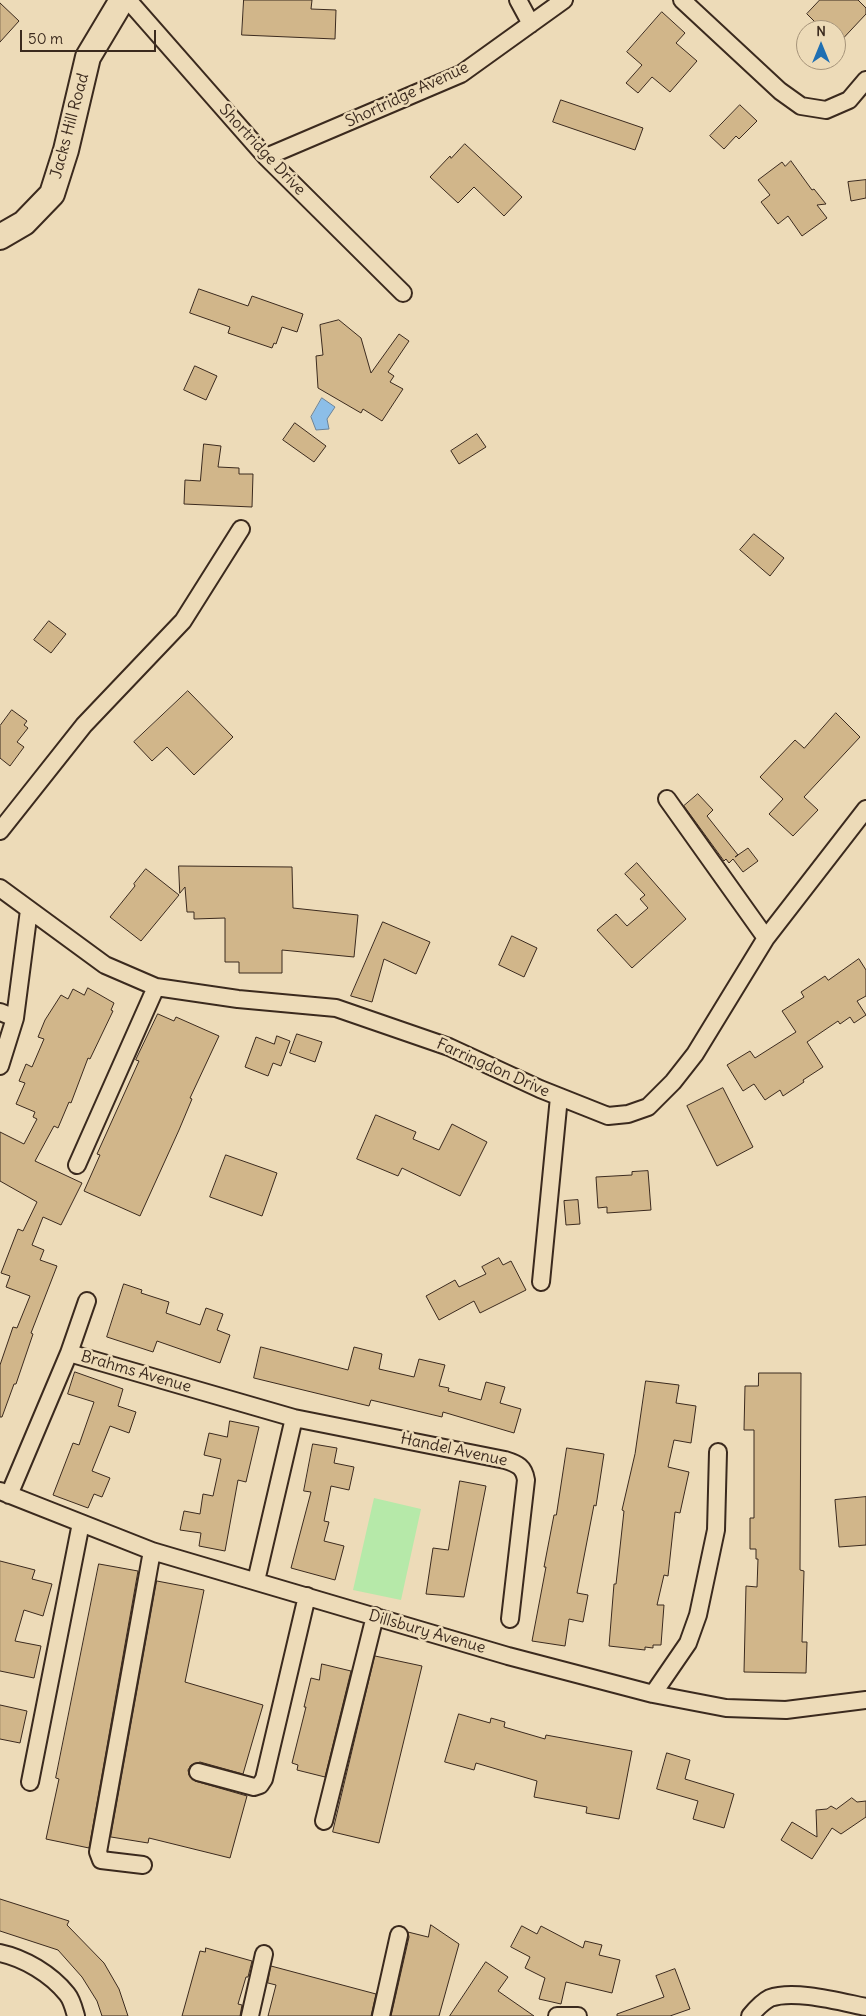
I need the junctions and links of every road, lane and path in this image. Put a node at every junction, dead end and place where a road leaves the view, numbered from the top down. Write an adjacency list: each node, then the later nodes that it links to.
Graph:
1 (122, 0): 9 (street, Jacks Hill Road)
2 (128, 0): 8 (street, Shortridge Drive)
3 (518, 0): 6 (street)
4 (564, 0): 6 (street, Shortridge Avenue)
5 (682, 0): 7 (street)
6 (531, 24): 8 (street, Shortridge Avenue)
7 (866, 80)
8 (266, 157): 10 (street, Shortridge Drive)
9 (0, 237)
10 (403, 293)
11 (241, 529): 14 (street)
12 (667, 799): 17 (street)
13 (866, 809): 17 (street, Farringdon Drive)
14 (0, 831)
15 (0, 888): 16 (street, Farringdon Drive)
16 (29, 910): 18 (street, Farringdon Drive); 19 (street)
17 (766, 938): 21 (street, Farringdon Drive)
18 (156, 987): 21 (street, Farringdon Drive); 22 (street)
19 (8, 1015): 20 (street)
20 (0, 1066)
21 (559, 1097): 23 (street)
22 (77, 1165)
23 (541, 1282)
24 (87, 1301): 25 (street)
25 (68, 1353): 26 (street, Brahms Avenue); 28 (street, Brahms Avenue)
26 (294, 1418): 31 (street); 34 (street, Handel Avenue)
27 (718, 1452): 35 (street)
28 (5, 1493): 29 (street, Dillsbury Avenue)
29 (81, 1523): 30 (street, Dillsbury Avenue); 38 (street)
30 (152, 1551): 31 (street, Dillsbury Avenue); 40 (street)
31 (256, 1581): 32 (street, Dillsbury Avenue)
32 (307, 1596): 33 (street, Dillsbury Avenue); 37 (street)
33 (375, 1616): 35 (street, Dillsbury Avenue); 39 (street)
34 (510, 1620)
35 (653, 1694): 36 (street, Dillsbury Avenue)
36 (866, 1700)
37 (198, 1772)
38 (30, 1782)
39 (324, 1821)
40 (143, 1865)
41 (399, 1935): 47 (street)
42 (0, 1953): 45 (street)
43 (264, 1954): 46 (street)
44 (866, 2007): 50 (street)
45 (76, 2016)
46 (250, 2016)
47 (381, 2016)
48 (557, 2016): 49 (street)
49 (578, 2016)
50 (750, 2016)

